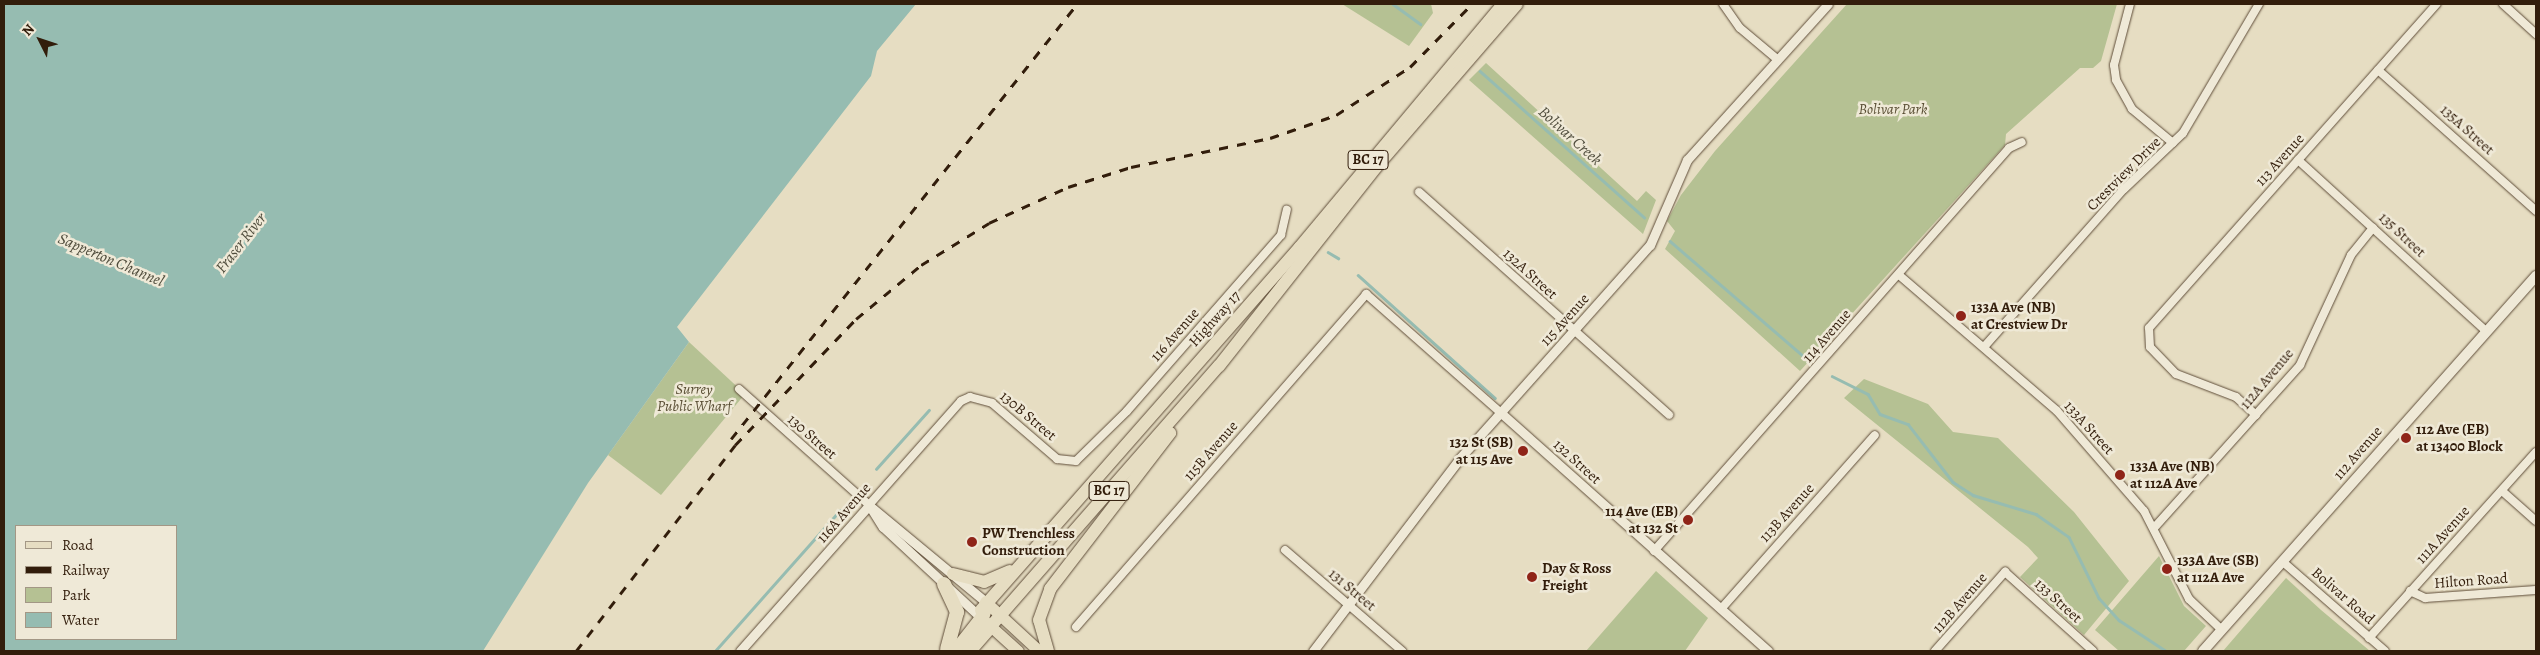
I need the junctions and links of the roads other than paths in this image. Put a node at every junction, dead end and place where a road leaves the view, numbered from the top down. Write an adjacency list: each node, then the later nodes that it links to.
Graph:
1 (1503, 4): 41 (highway, Highway 17 / BC 17)
2 (1517, 4): 25 (highway, Highway 17 / BC 17)
3 (1723, 4): 10 (street)
4 (1828, 4): 10 (street, 115 Avenue)
5 (2130, 4): 13 (street)
6 (2260, 4): 13 (street, Crestview Drive)
7 (2437, 4): 11 (street, 113 Avenue)
8 (2503, 4): 9 (street)
9 (2536, 34)
10 (1777, 59): 23 (street, 115 Avenue)
11 (2378, 70): 14 (street, 113 Avenue); 17 (street, 135A Street)
12 (2022, 142): 19 (street, 114 Avenue)
13 (2174, 143): 24 (street, Crestview Drive)
14 (2298, 160): 18 (street, 135 Street); 30 (street, 113 Avenue)
15 (1419, 192): 23 (street, 132A Street)
16 (1287, 210): 33 (street, 116 Avenue)
17 (2536, 211)
18 (2373, 228): 22 (street, 135 Street); 30 (street, 112A Avenue)
19 (1899, 275): 24 (street, 133A Street); 39 (street, 114 Avenue)
20 (2536, 276): 22 (main road, 112 Avenue)
21 (1366, 294): 28 (street, 132 Street); 50 (street, 115B Avenue)
22 (2486, 331): 40 (main road, 112 Avenue)
23 (1573, 332): 28 (street, 115 Avenue); 29 (street, 132A Street)
24 (1984, 347): 37 (street, 133A Street)
25 (1219, 366): 49 (highway, Highway 17 / BC 17); 58 (highway)
26 (739, 388): 35 (street, 130 Street)
27 (970, 397): 33 (street, 130B Street); 35 (street, 116A Avenue)
28 (1500, 412): 39 (street, 132 Street); 47 (street, 115 Avenue)
29 (1669, 415)
30 (2256, 415): 37 (street, 112A Avenue)
31 (1875, 435): 48 (street, 113B Avenue)
32 (2536, 452): 34 (street, 111A Avenue)
33 (1066, 462)
34 (2502, 491): 36 (street); 45 (street, 111A Avenue)
35 (869, 505): 43 (street, 130 Street); 43 (street, 130 Street); 54 (street, 116A Avenue)
36 (2536, 521)
37 (2154, 528): 51 (street, 133A Street)
38 (1284, 550): 47 (street, 131 Street)
39 (1654, 551): 48 (street, 132 Street)
40 (2283, 562): 51 (main road, 112 Avenue); 52 (street, Bolivar Road)
41 (1018, 567): 43 (highway); 46 (highway, Highway 17 / BC 17)
42 (2005, 572): 62 (street, 112B Avenue); 63 (street, 133 Street)
43 (949, 579): 46 (street, 130 Street); 49 (street, 130 Street); 53 (highway)
44 (2536, 590): 45 (street, Hilton Road)
45 (2410, 591): 52 (street, 111A Avenue)
46 (987, 603): 49 (highway)
47 (1349, 606): 59 (street, 115 Avenue); 60 (street, 131 Street)
48 (1721, 609): 61 (street, 132 Street)
49 (987, 619): 53 (highway, Highway 17 / BC 17); 55 (highway, Highway 17 / BC 17); 56 (main road); 57 (main road)
50 (1076, 627)
51 (2222, 630): 64 (main road, 112 Avenue)
52 (2369, 638): 65 (street, Bolivar Road)
53 (949, 650)
54 (740, 651)
55 (969, 651)
56 (1018, 651)
57 (1039, 651)
58 (1048, 651)
59 (1313, 651)
60 (1402, 651)
61 (1768, 651)
62 (1935, 651)
63 (2093, 651)
64 (2203, 651)
65 (2385, 651)

